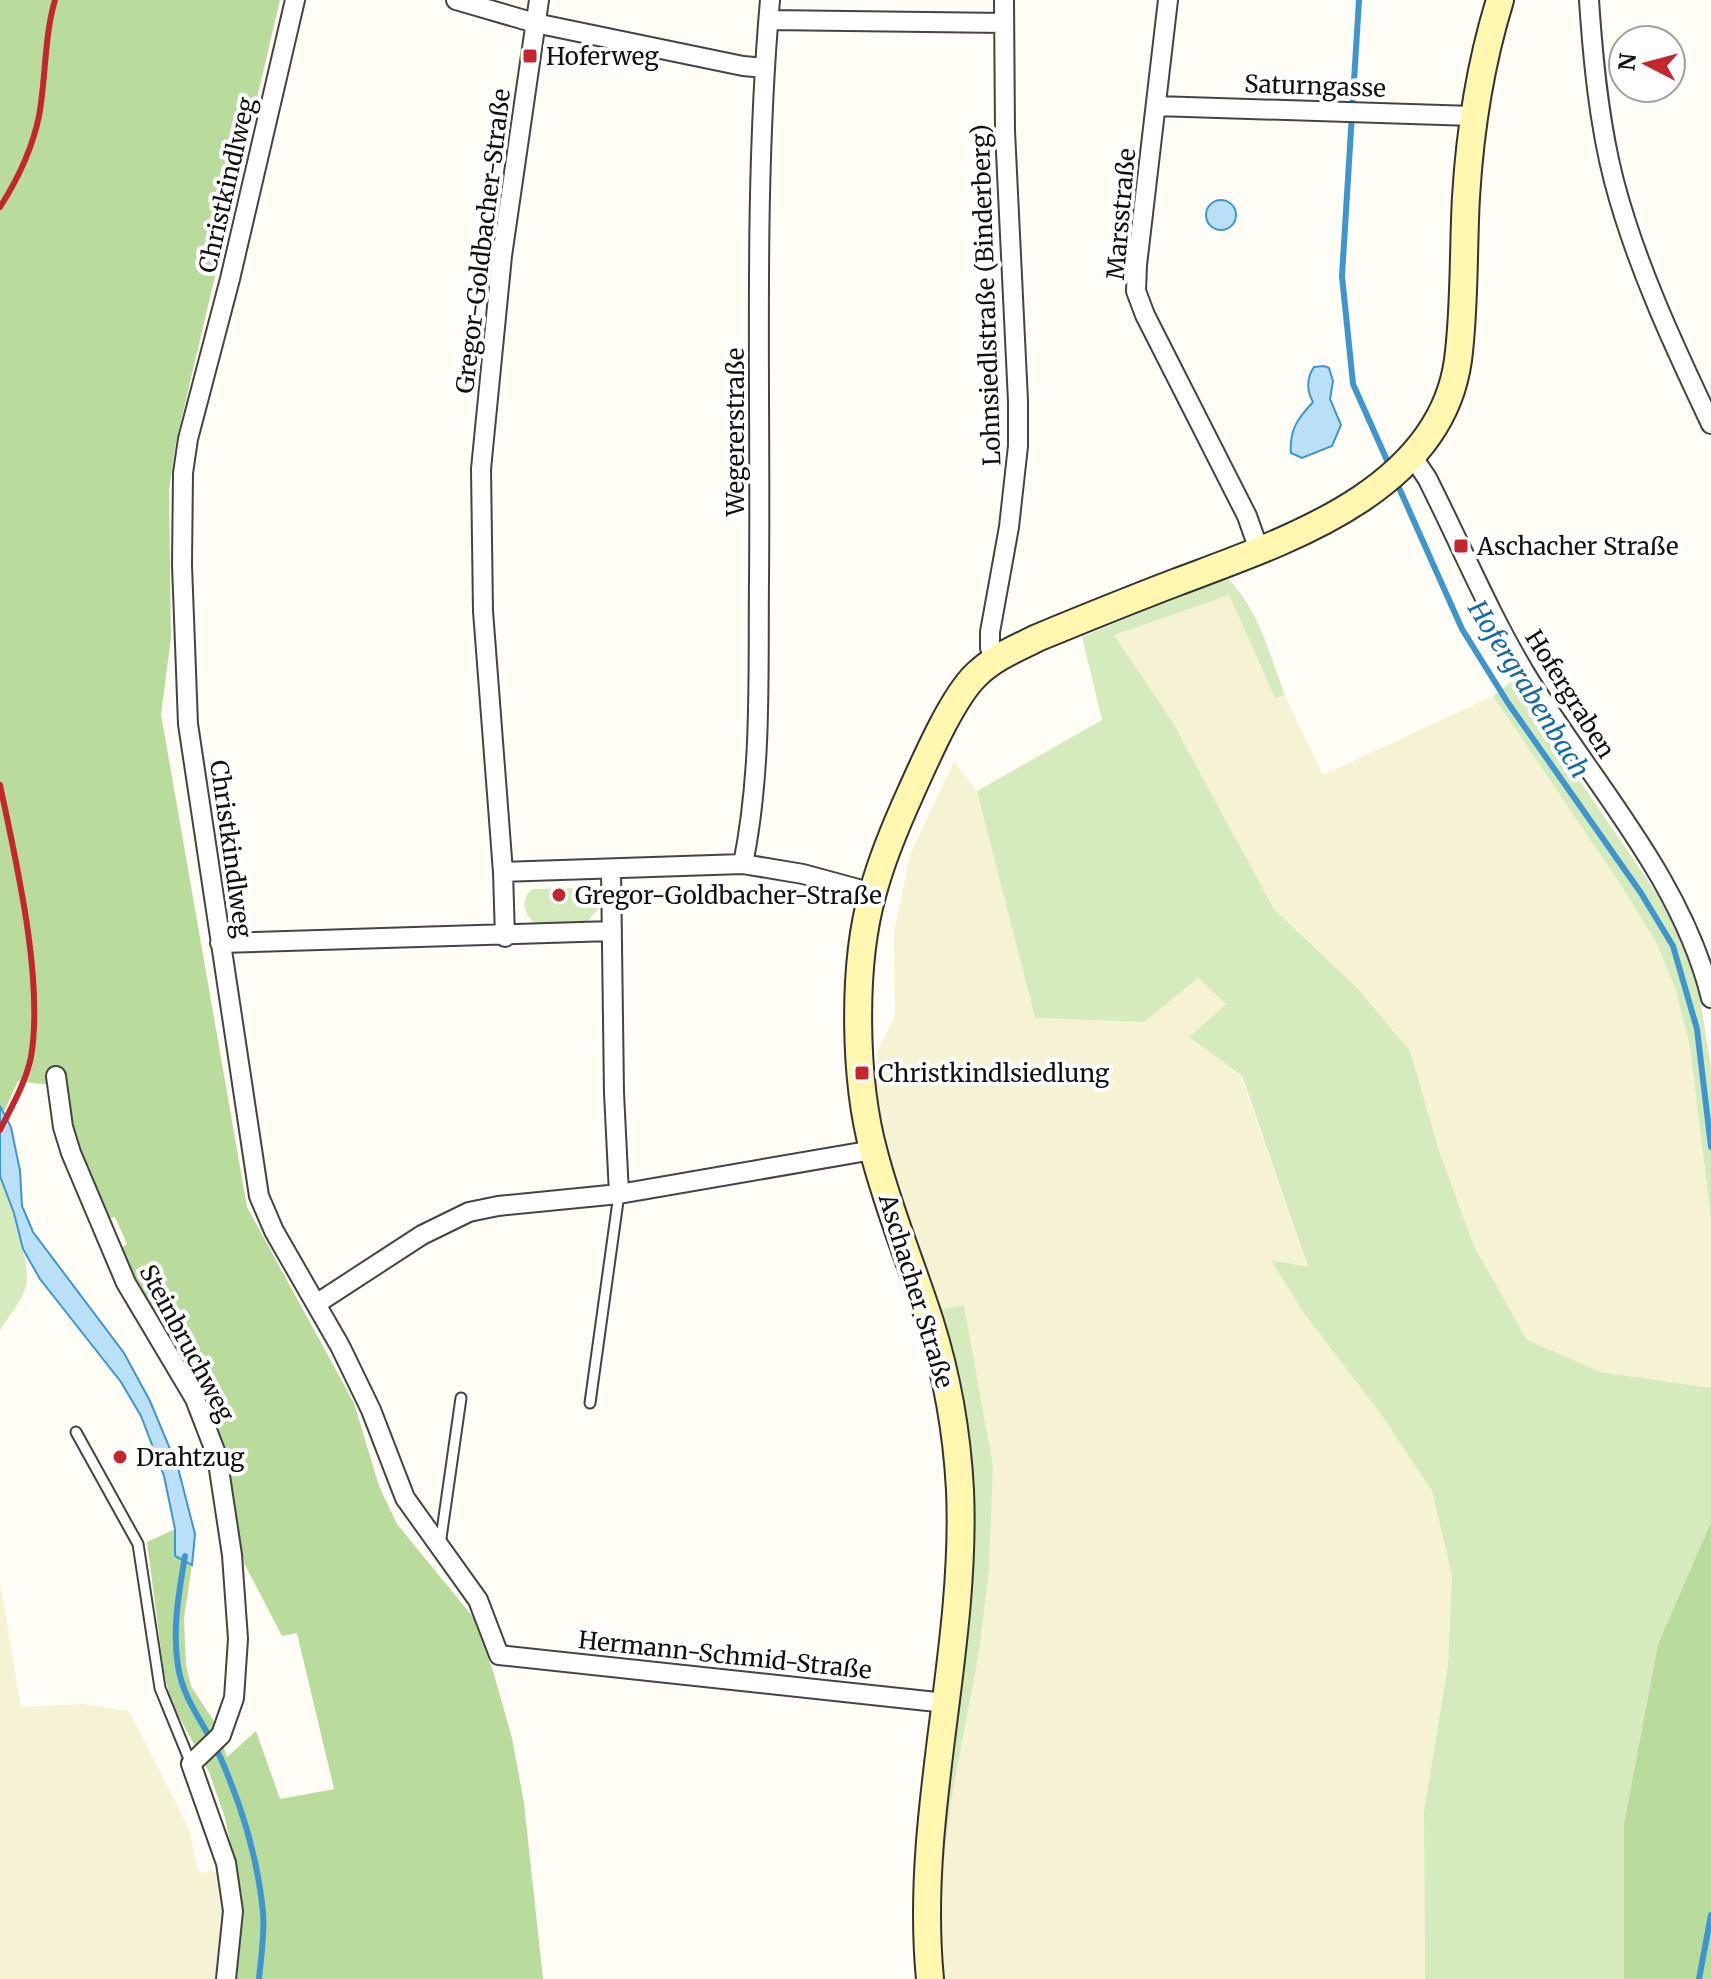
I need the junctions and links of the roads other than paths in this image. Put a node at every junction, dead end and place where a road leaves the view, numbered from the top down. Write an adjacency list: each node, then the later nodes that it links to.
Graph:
1 (295, 0): 25 (street, Christkindlweg)
2 (456, 0): 10 (street)
3 (539, 0): 10 (street, Gregor-Goldbacher-Straße)
4 (770, 0): 9 (street, Wegererstraße)
5 (1004, 0): 11 (street, Lohnsiedlstraße (Binderberg))
6 (1168, 0): 13 (street, Marsstraße)
7 (1500, 0): 14 (street)
8 (1589, 0): 15 (street)
9 (769, 20): 11 (street); 12 (street, Wegererstraße)
10 (535, 23): 12 (street); 21 (street, Gregor-Goldbacher-Straße)
11 (1004, 23): 18 (street, Lohnsiedlstraße (Binderberg))
12 (765, 68): 19 (street, Wegererstraße)
13 (1156, 106): 14 (street, Saturngasse); 17 (street, Marsstraße)
14 (1473, 116): 16 (street)
15 (1711, 424)
16 (1412, 456): 17 (street); 26 (street, Hofergraben)
17 (1259, 550): 18 (street)
18 (994, 660): 22 (street, Aschacher Straße)
19 (743, 864): 20 (street); 22 (street)
20 (611, 870): 21 (street); 23 (street)
21 (503, 872): 24 (street, Gregor-Goldbacher-Straße)
22 (873, 893): 28 (street, Aschacher Straße)
23 (612, 931): 24 (street); 29 (street)
24 (505, 937): 25 (street)
25 (220, 943): 30 (street, Christkindlweg)
26 (1711, 998)
27 (56, 1076): 37 (street, Steinbruchweg)
28 (873, 1150): 29 (street); 36 (street, Aschacher Straße)
29 (619, 1194): 30 (street); 32 (lane)
30 (316, 1304): 34 (street, Christkindlweg)
31 (461, 1398): 34 (lane)
32 (590, 1403)
33 (76, 1432): 37 (lane)
34 (440, 1547): 35 (street, Christkindlweg)
35 (499, 1655): 36 (street, Hermann-Schmid-Straße)
36 (946, 1703): 39 (street, Aschacher Straße)
37 (198, 1760): 38 (street)
38 (226, 1979)
39 (930, 1979)

